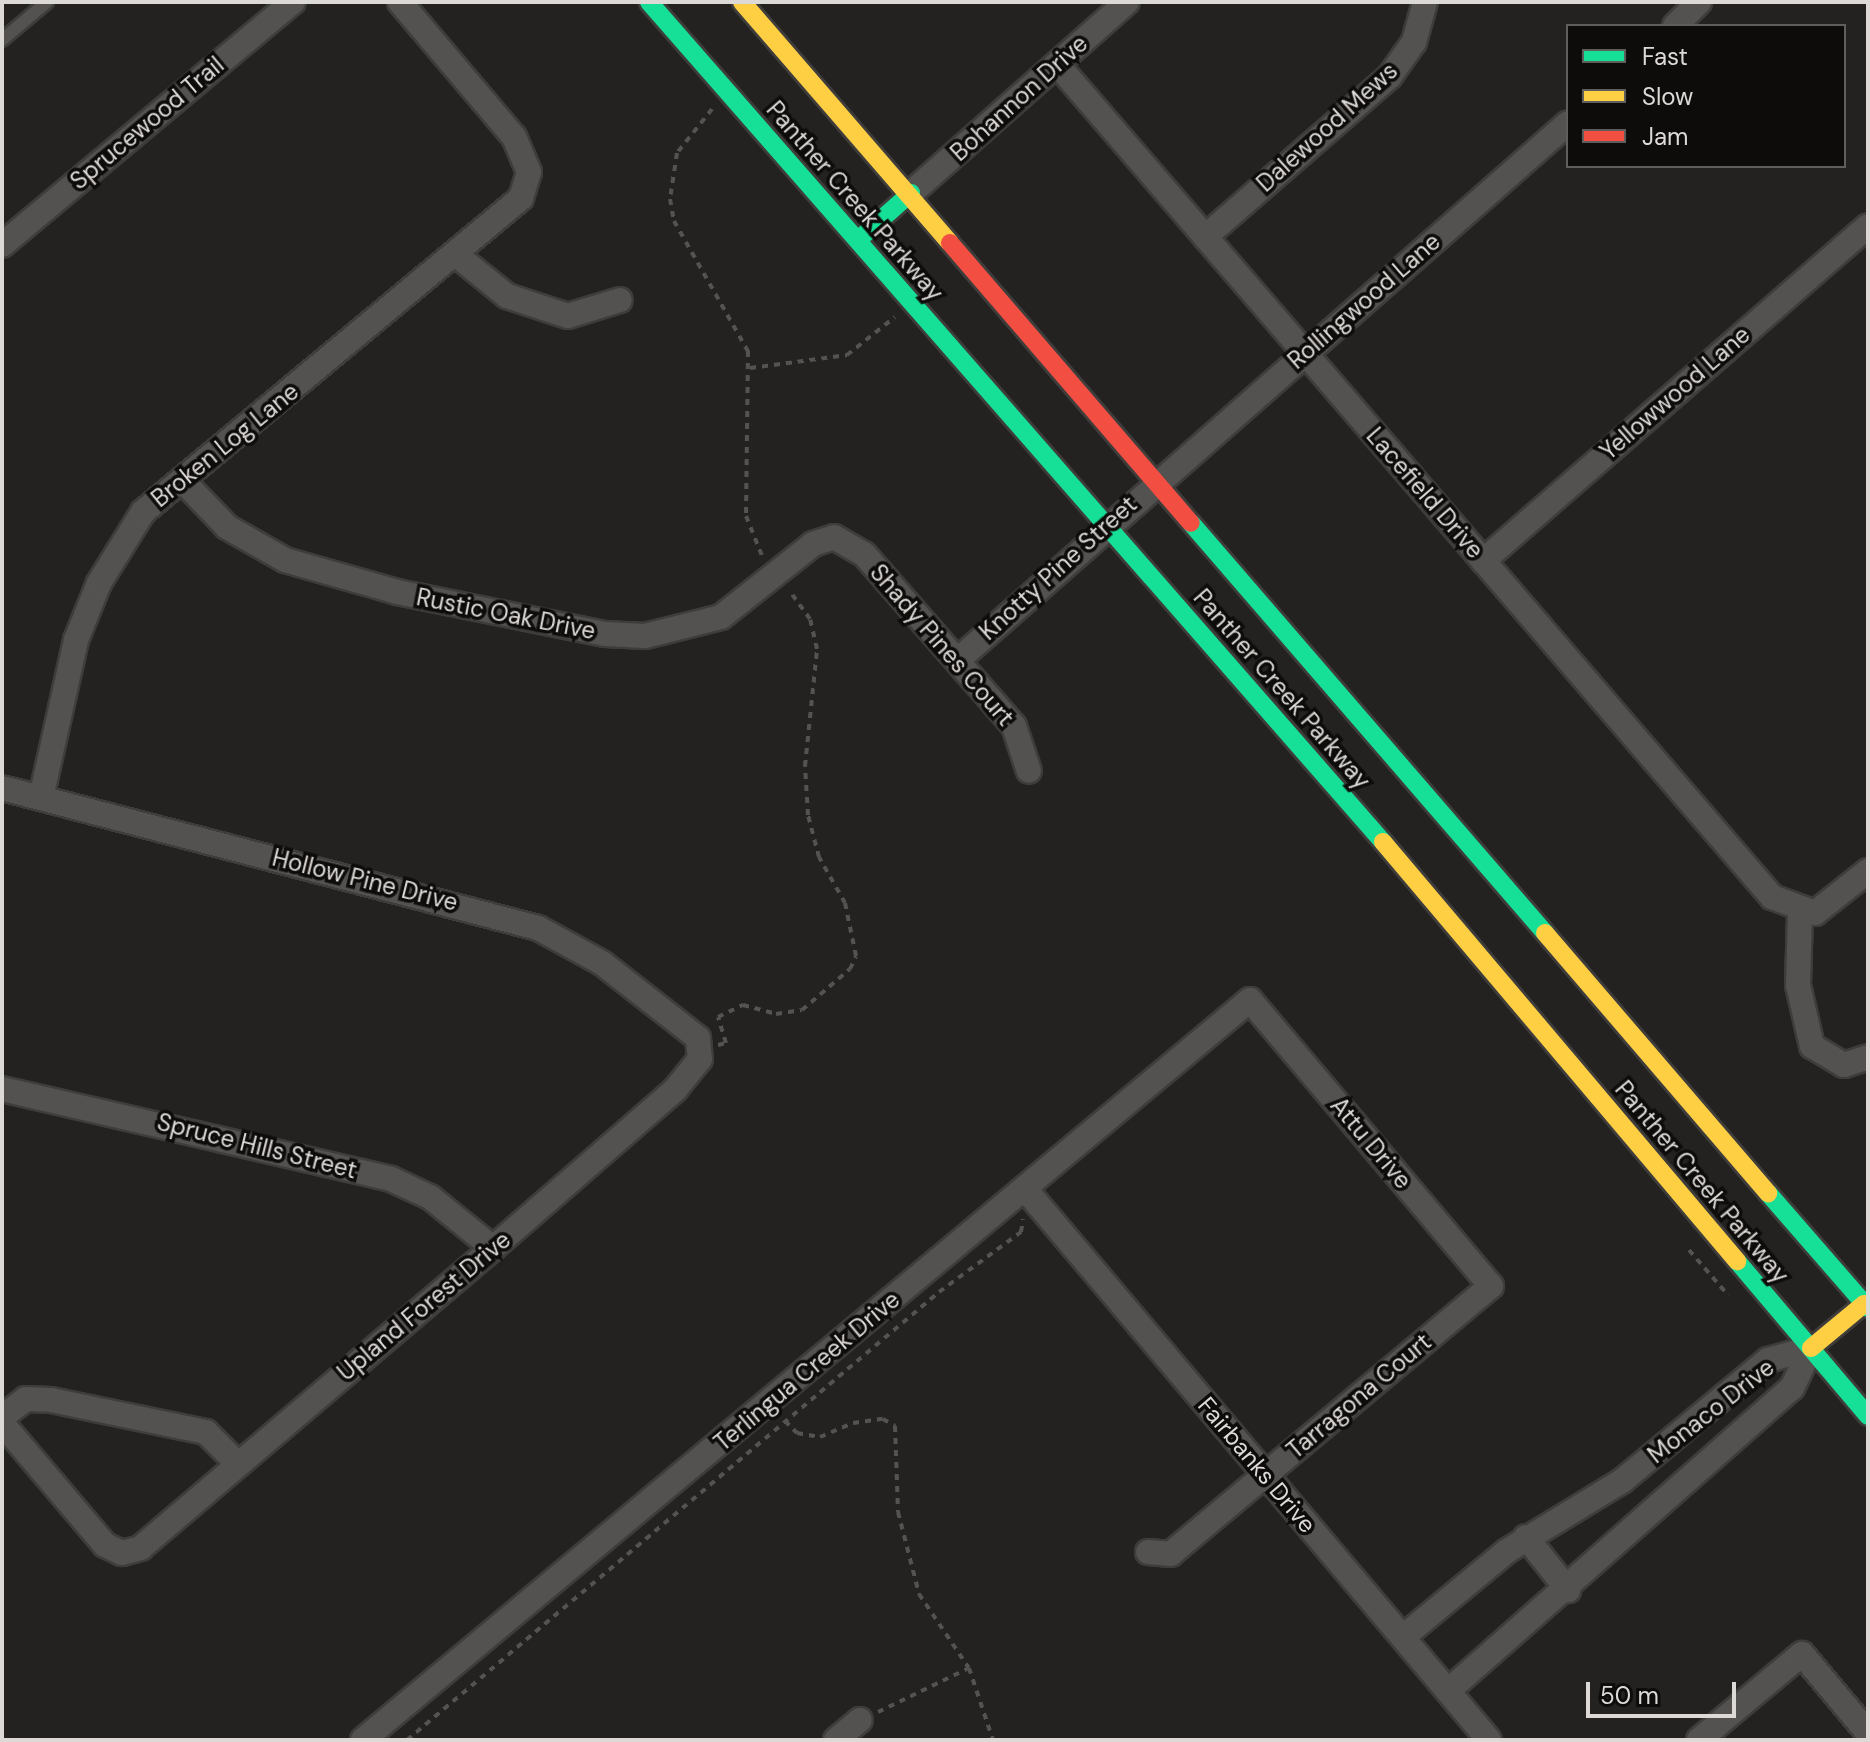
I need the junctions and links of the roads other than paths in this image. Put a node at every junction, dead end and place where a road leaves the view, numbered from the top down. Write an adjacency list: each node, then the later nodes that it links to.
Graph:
1 (47, 2): 8 (lane)
2 (293, 2): 15 (street, Sprucewood Trail)
3 (400, 2): 16 (street, Broken Log Lane)
4 (649, 2): 14 (main road, Panther Creek Parkway)
5 (742, 2): 11 (main road, Panther Creek Parkway)
6 (1127, 2): 9 (street, Bohannon Drive)
7 (1425, 2): 13 (street, Dalewood Mews)
8 (2, 40)
9 (1057, 64): 11 (street, Bohannon Drive); 13 (street, Lacefield Drive)
10 (1566, 125): 18 (street, Rollingwood Lane)
11 (911, 193): 14 (main road); 19 (main road, Panther Creek Parkway)
12 (1868, 226): 23 (street, Yellowwood Lane)
13 (1205, 237): 18 (street, Lacefield Drive)
14 (858, 240): 21 (main road, Panther Creek Parkway)
15 (2, 245)
16 (455, 254): 17 (street); 20 (street, Broken Log Lane)
17 (620, 300)
18 (1305, 354): 19 (street, Rollingwood Lane); 23 (street, Lacefield Drive)
19 (1158, 478): 21 (street, Knotty Pine Street); 37 (main road, Panther Creek Parkway)
20 (182, 480): 22 (street, Rustic Oak Drive); 27 (street, Broken Log Lane)
21 (1107, 523): 24 (street, Knotty Pine Street); 38 (main road, Panther Creek Parkway)
22 (834, 537): 24 (street, Shady Pines Court)
23 (1483, 561): 29 (street, Lacefield Drive)
24 (959, 659): 25 (street, Shady Pines Court)
25 (1029, 771)
26 (2, 788): 27 (street, Hollow Pine Drive)
27 (41, 798): 31 (street, Hollow Pine Drive)
28 (1868, 871): 29 (street)
29 (1800, 913): 32 (street)
30 (1250, 1000): 34 (street, Terlingua Creek Drive); 36 (street, Attu Drive)
31 (699, 1044): 35 (street, Upland Forest Drive)
32 (1868, 1057)
33 (2, 1089): 35 (street, Spruce Hills Street)
34 (1025, 1189): 43 (street, Fairbanks Drive); 51 (street, Terlingua Creek Drive)
35 (493, 1248): 42 (street, Upland Forest Drive)
36 (1491, 1286): 43 (street, Tarragona Court)
37 (1867, 1304): 38 (main road)
38 (1811, 1348): 39 (main road, Panther Creek Parkway); 44 (street, Monaco Drive); 46 (street, Monaco Drive)
39 (1868, 1416)
40 (2, 1417): 42 (street)
41 (2, 1423): 42 (street, Upland Forest Drive)
42 (237, 1463)
43 (1265, 1475): 45 (street, Tarragona Court); 47 (street, Fairbanks Drive)
44 (1526, 1537): 46 (street); 47 (street, Monaco Drive)
45 (1148, 1552)
46 (1568, 1590): 48 (street, Monaco Drive)
47 (1403, 1637): 48 (street, Fairbanks Drive)
48 (1448, 1691): 53 (street, Fairbanks Drive)
49 (860, 1720): 52 (street)
50 (1868, 1733): 54 (street)
51 (363, 1740)
52 (836, 1740)
53 (1489, 1740)
54 (1699, 1740)

